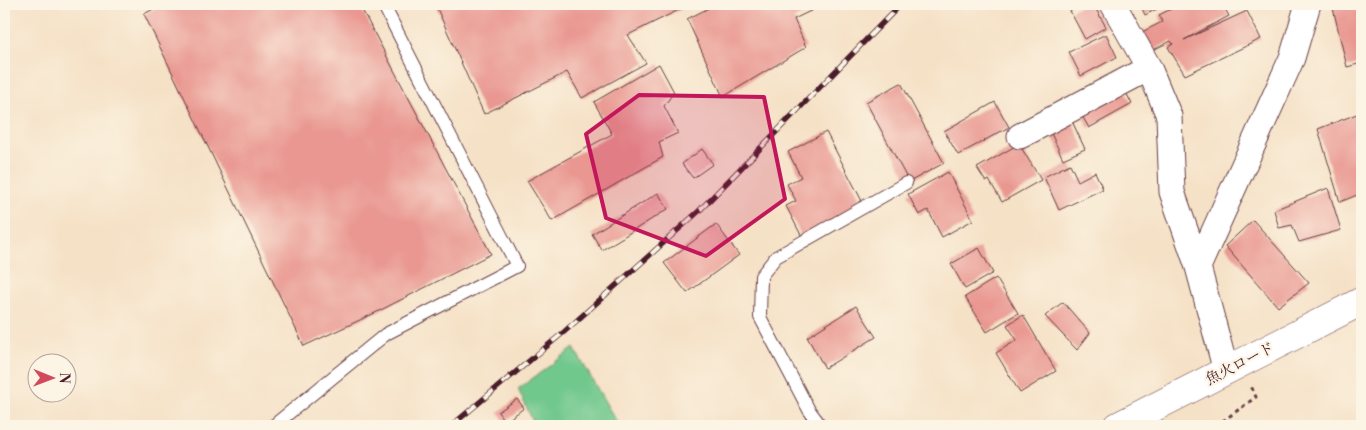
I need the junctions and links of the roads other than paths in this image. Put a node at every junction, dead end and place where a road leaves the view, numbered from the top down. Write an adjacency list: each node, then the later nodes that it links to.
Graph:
1 (384, 4): 10 (lane)
2 (1113, 4): 4 (street)
3 (1308, 4): 7 (street)
4 (1149, 68): 5 (street); 7 (street)
5 (1020, 136)
6 (906, 183): 11 (lane)
7 (1198, 267): 9 (street)
8 (1362, 302): 9 (street, 魚火ロード)
9 (1226, 371): 12 (street, 魚火ロード)
10 (273, 426)
11 (821, 426)
12 (1118, 426)

